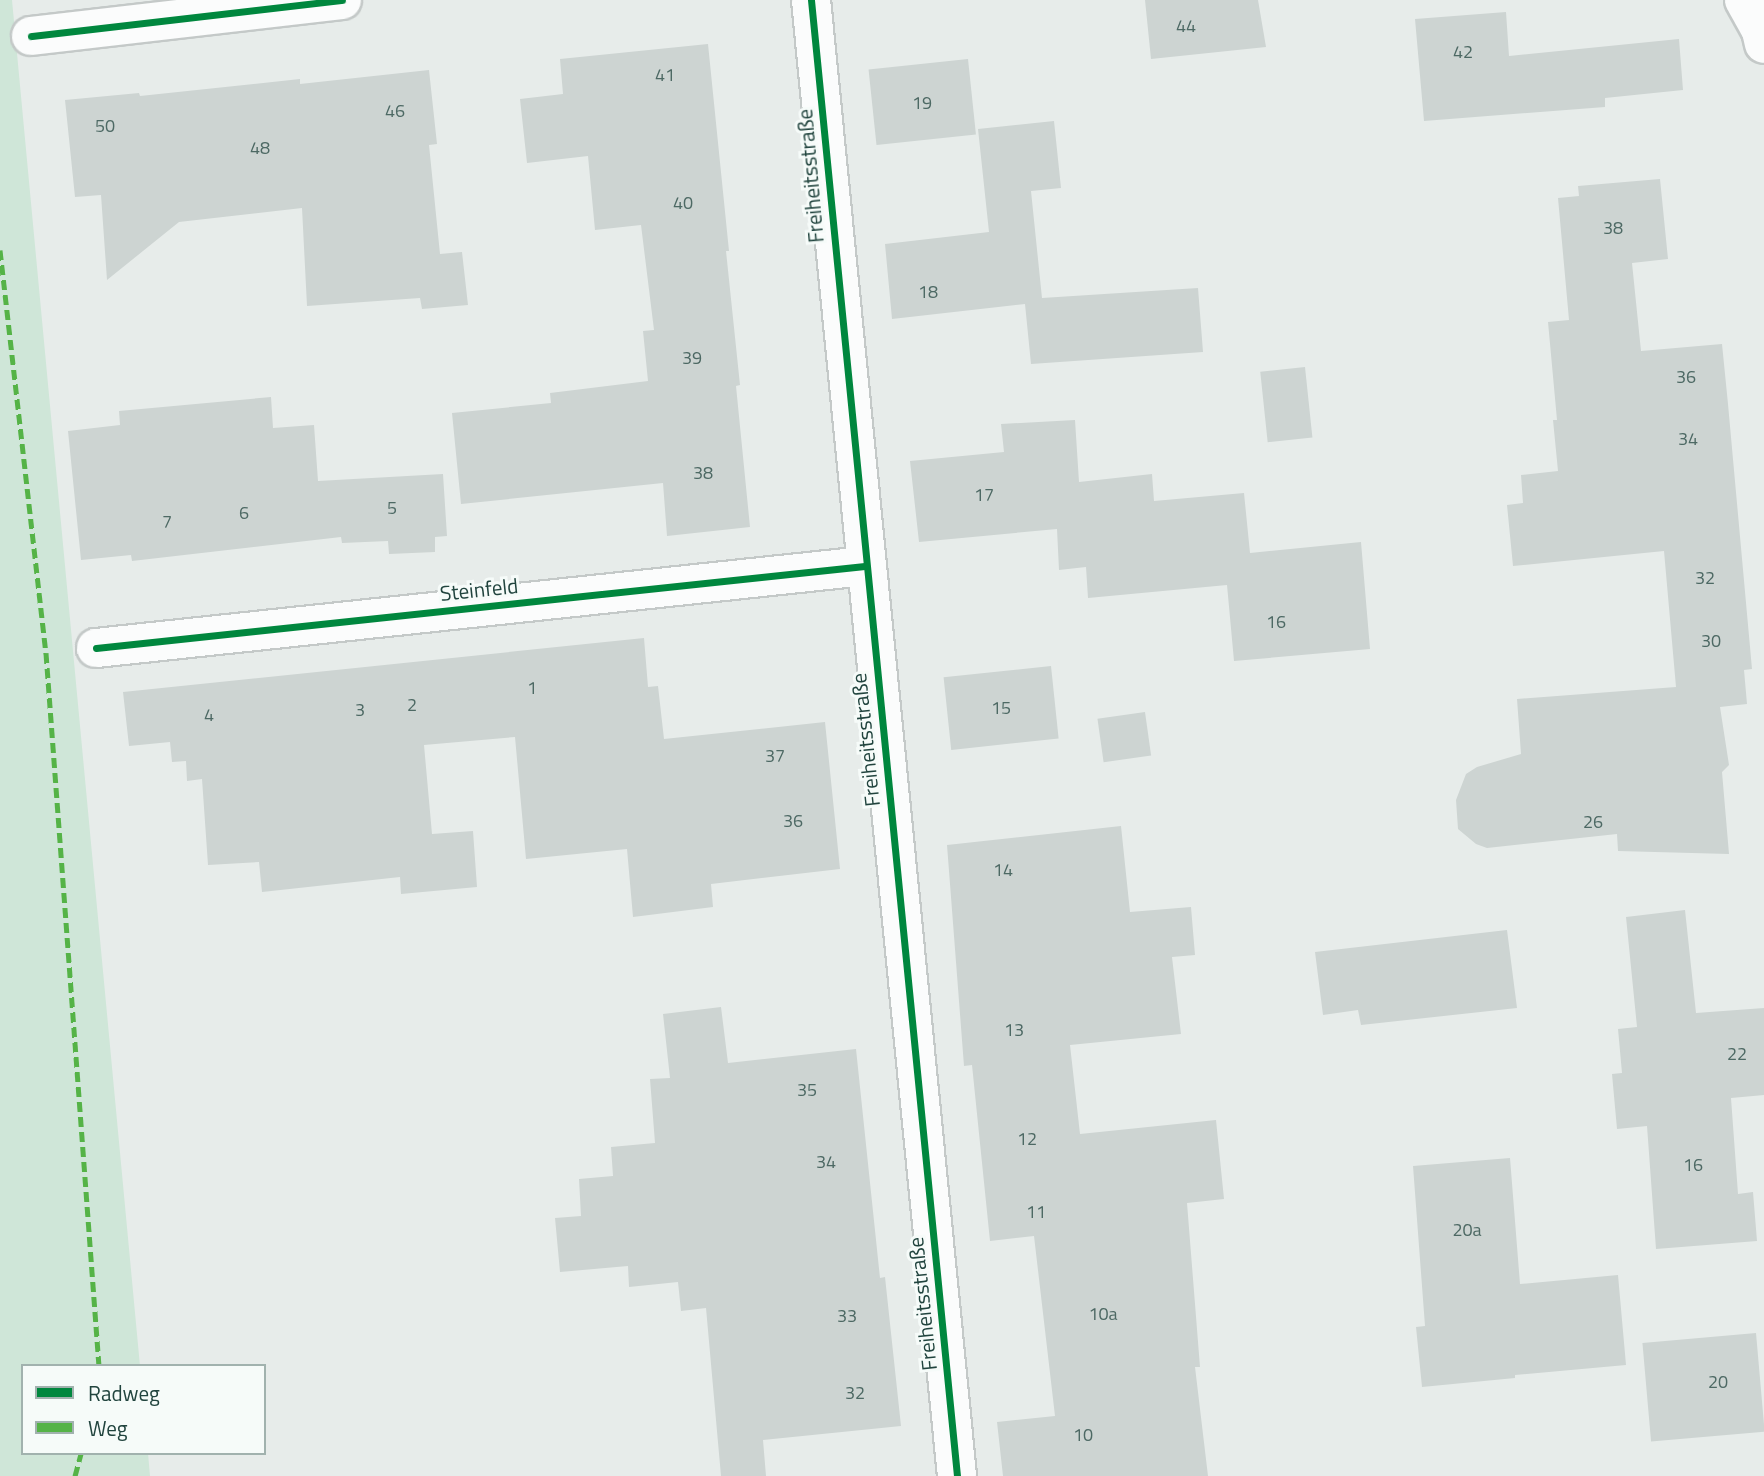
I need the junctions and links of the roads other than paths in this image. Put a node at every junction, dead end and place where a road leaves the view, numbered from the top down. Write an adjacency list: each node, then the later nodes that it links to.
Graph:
1 (342, 0): 4 (street)
2 (811, 0): 6 (street, Freiheitsstraße)
3 (1744, 0): 5 (street)
4 (31, 36)
5 (1764, 44)
6 (865, 566): 7 (street, Steinfeld); 8 (street, Freiheitsstraße)
7 (96, 648)
8 (957, 1476)

